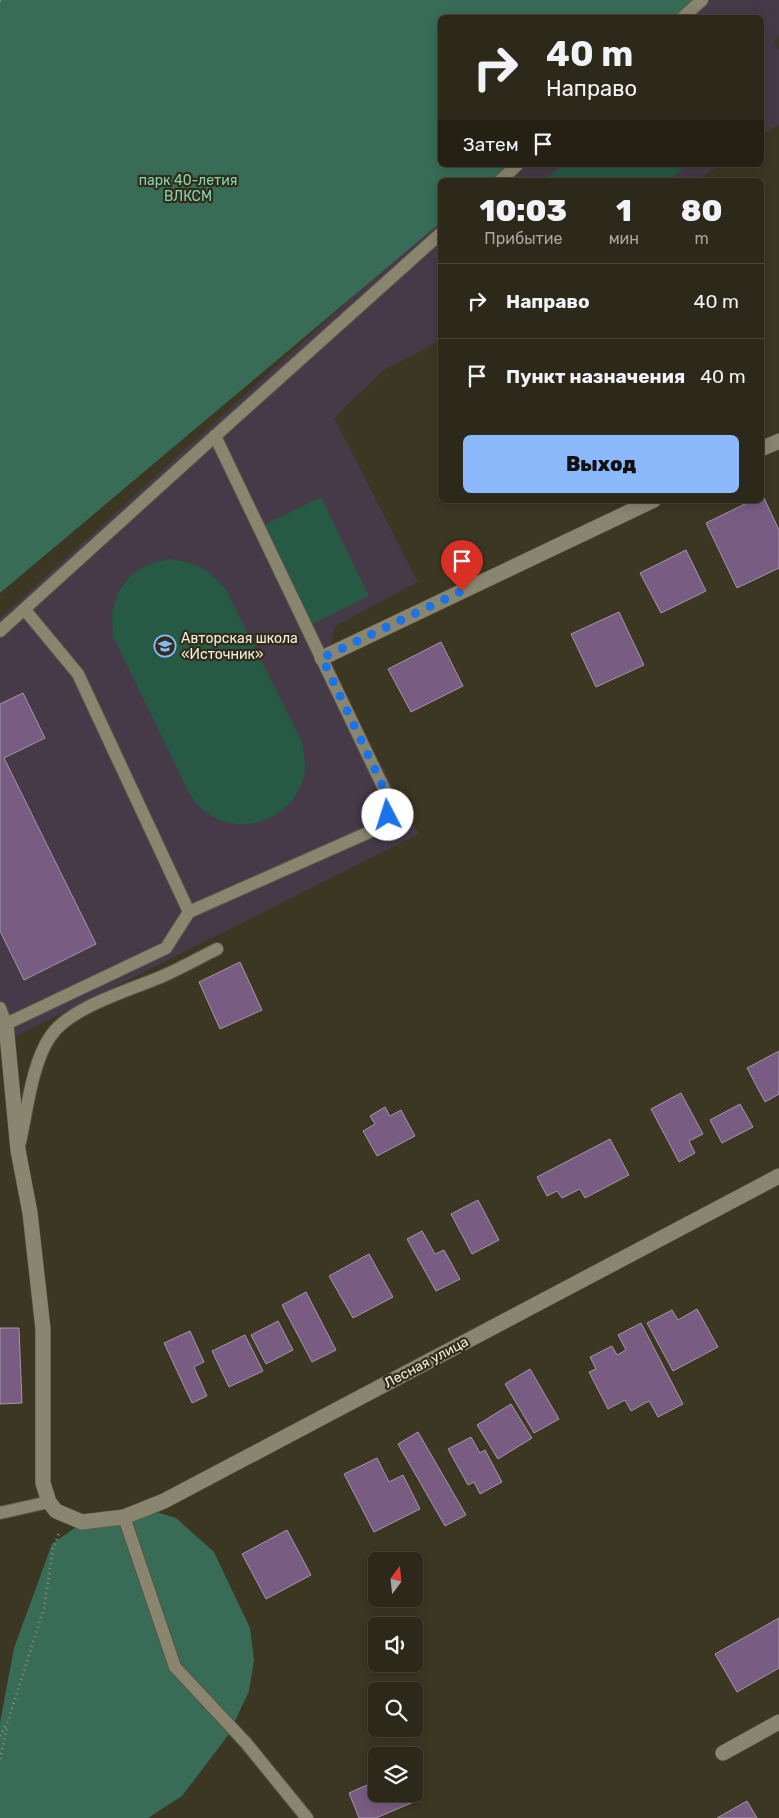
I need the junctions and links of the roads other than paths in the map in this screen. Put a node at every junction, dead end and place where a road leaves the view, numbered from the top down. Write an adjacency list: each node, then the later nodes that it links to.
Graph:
1 (702, 0): 2 (lane)
2 (685, 15)
3 (516, 167): 4 (lane)
4 (503, 178)
5 (438, 236): 6 (lane)
6 (215, 436): 10 (lane); 12 (lane)
7 (779, 440): 8 (street)
8 (764, 448)
9 (648, 503): 12 (street)
10 (24, 610): 11 (lane); 13 (lane)
11 (0, 631)
12 (322, 658): 13 (lane)
13 (189, 912): 16 (lane)
14 (217, 949): 17 (lane)
15 (0, 1008): 16 (lane)
16 (6, 1024): 17 (street)
17 (18, 1150): 19 (street)
18 (779, 1176): 21 (street, Лесная улица)
19 (49, 1502): 20 (lane); 21 (street, Лесная улица)
20 (0, 1513)
21 (124, 1517): 24 (lane)
22 (779, 1722): 23 (street)
23 (723, 1753)
24 (307, 1818)

